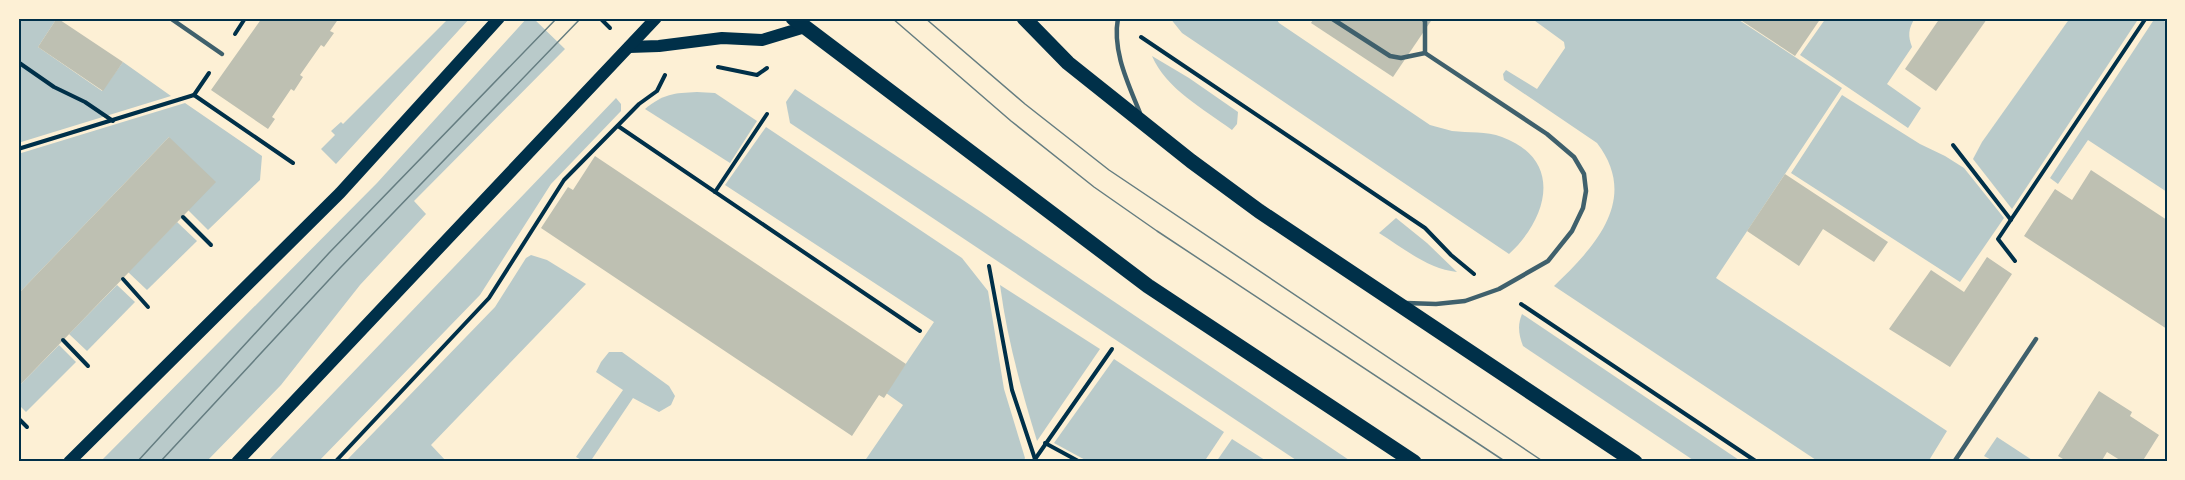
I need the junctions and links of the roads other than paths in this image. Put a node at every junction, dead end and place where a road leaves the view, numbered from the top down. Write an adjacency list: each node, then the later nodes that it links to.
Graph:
1 (170, 18): 11 (lane)
2 (499, 18): 15 (main road)
3 (656, 18): 9 (main road)
4 (1023, 18): 12 (main road)
5 (1118, 18): 12 (lane)
6 (1331, 18): 10 (lane)
7 (1422, 18): 10 (lane)
8 (799, 22): 9 (main road); 17 (main road)
9 (629, 47): 16 (main road)
10 (1425, 53): 13 (lane)
11 (222, 54)
12 (1144, 124): 13 (main road)
13 (1400, 303): 18 (main road)
14 (2036, 339): 19 (lane)
15 (69, 462)
16 (237, 462)
17 (1414, 462)
18 (1635, 462)
19 (1954, 462)

